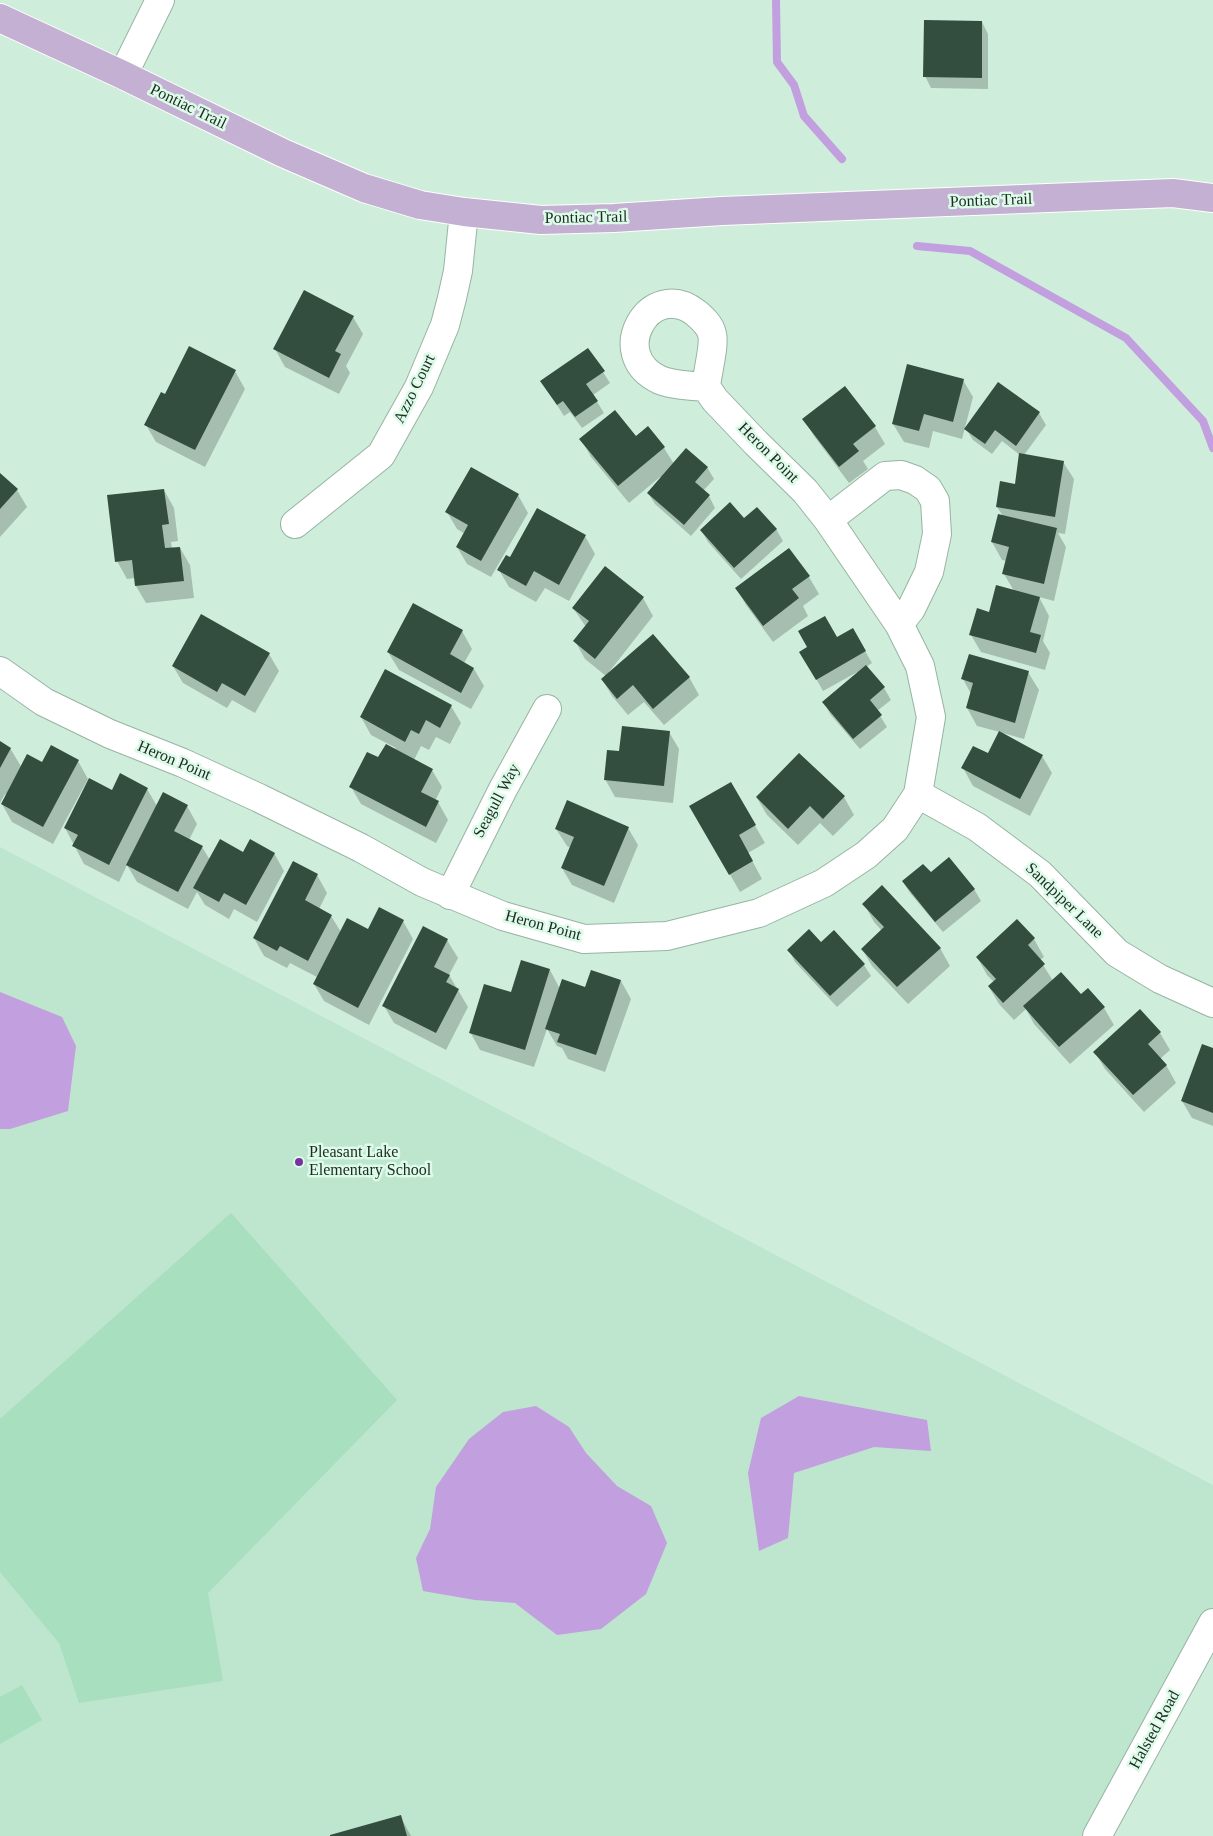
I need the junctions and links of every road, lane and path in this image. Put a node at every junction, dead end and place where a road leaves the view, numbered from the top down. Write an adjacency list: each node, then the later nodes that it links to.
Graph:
1 (160, 0): 3 (street)
2 (0, 18): 3 (main road, Pontiac Trail)
3 (123, 75): 5 (main road, Pontiac Trail)
4 (1213, 198): 5 (main road, Pontiac Trail)
5 (464, 212): 8 (street, Azzo Court)
6 (706, 388): 7 (street, Heron Point)
7 (828, 520): 9 (street, Heron Point); 9 (street)
8 (295, 524)
9 (899, 624): 12 (street, Heron Point)
10 (0, 671): 13 (street, Heron Point)
11 (547, 709): 13 (street, Seagull Way)
12 (918, 794): 13 (street, Heron Point); 14 (street, Sandpiper Lane)
13 (450, 894)
14 (1213, 1003)
15 (1213, 1623): 16 (street, Halsted Road)
16 (1097, 1836)

